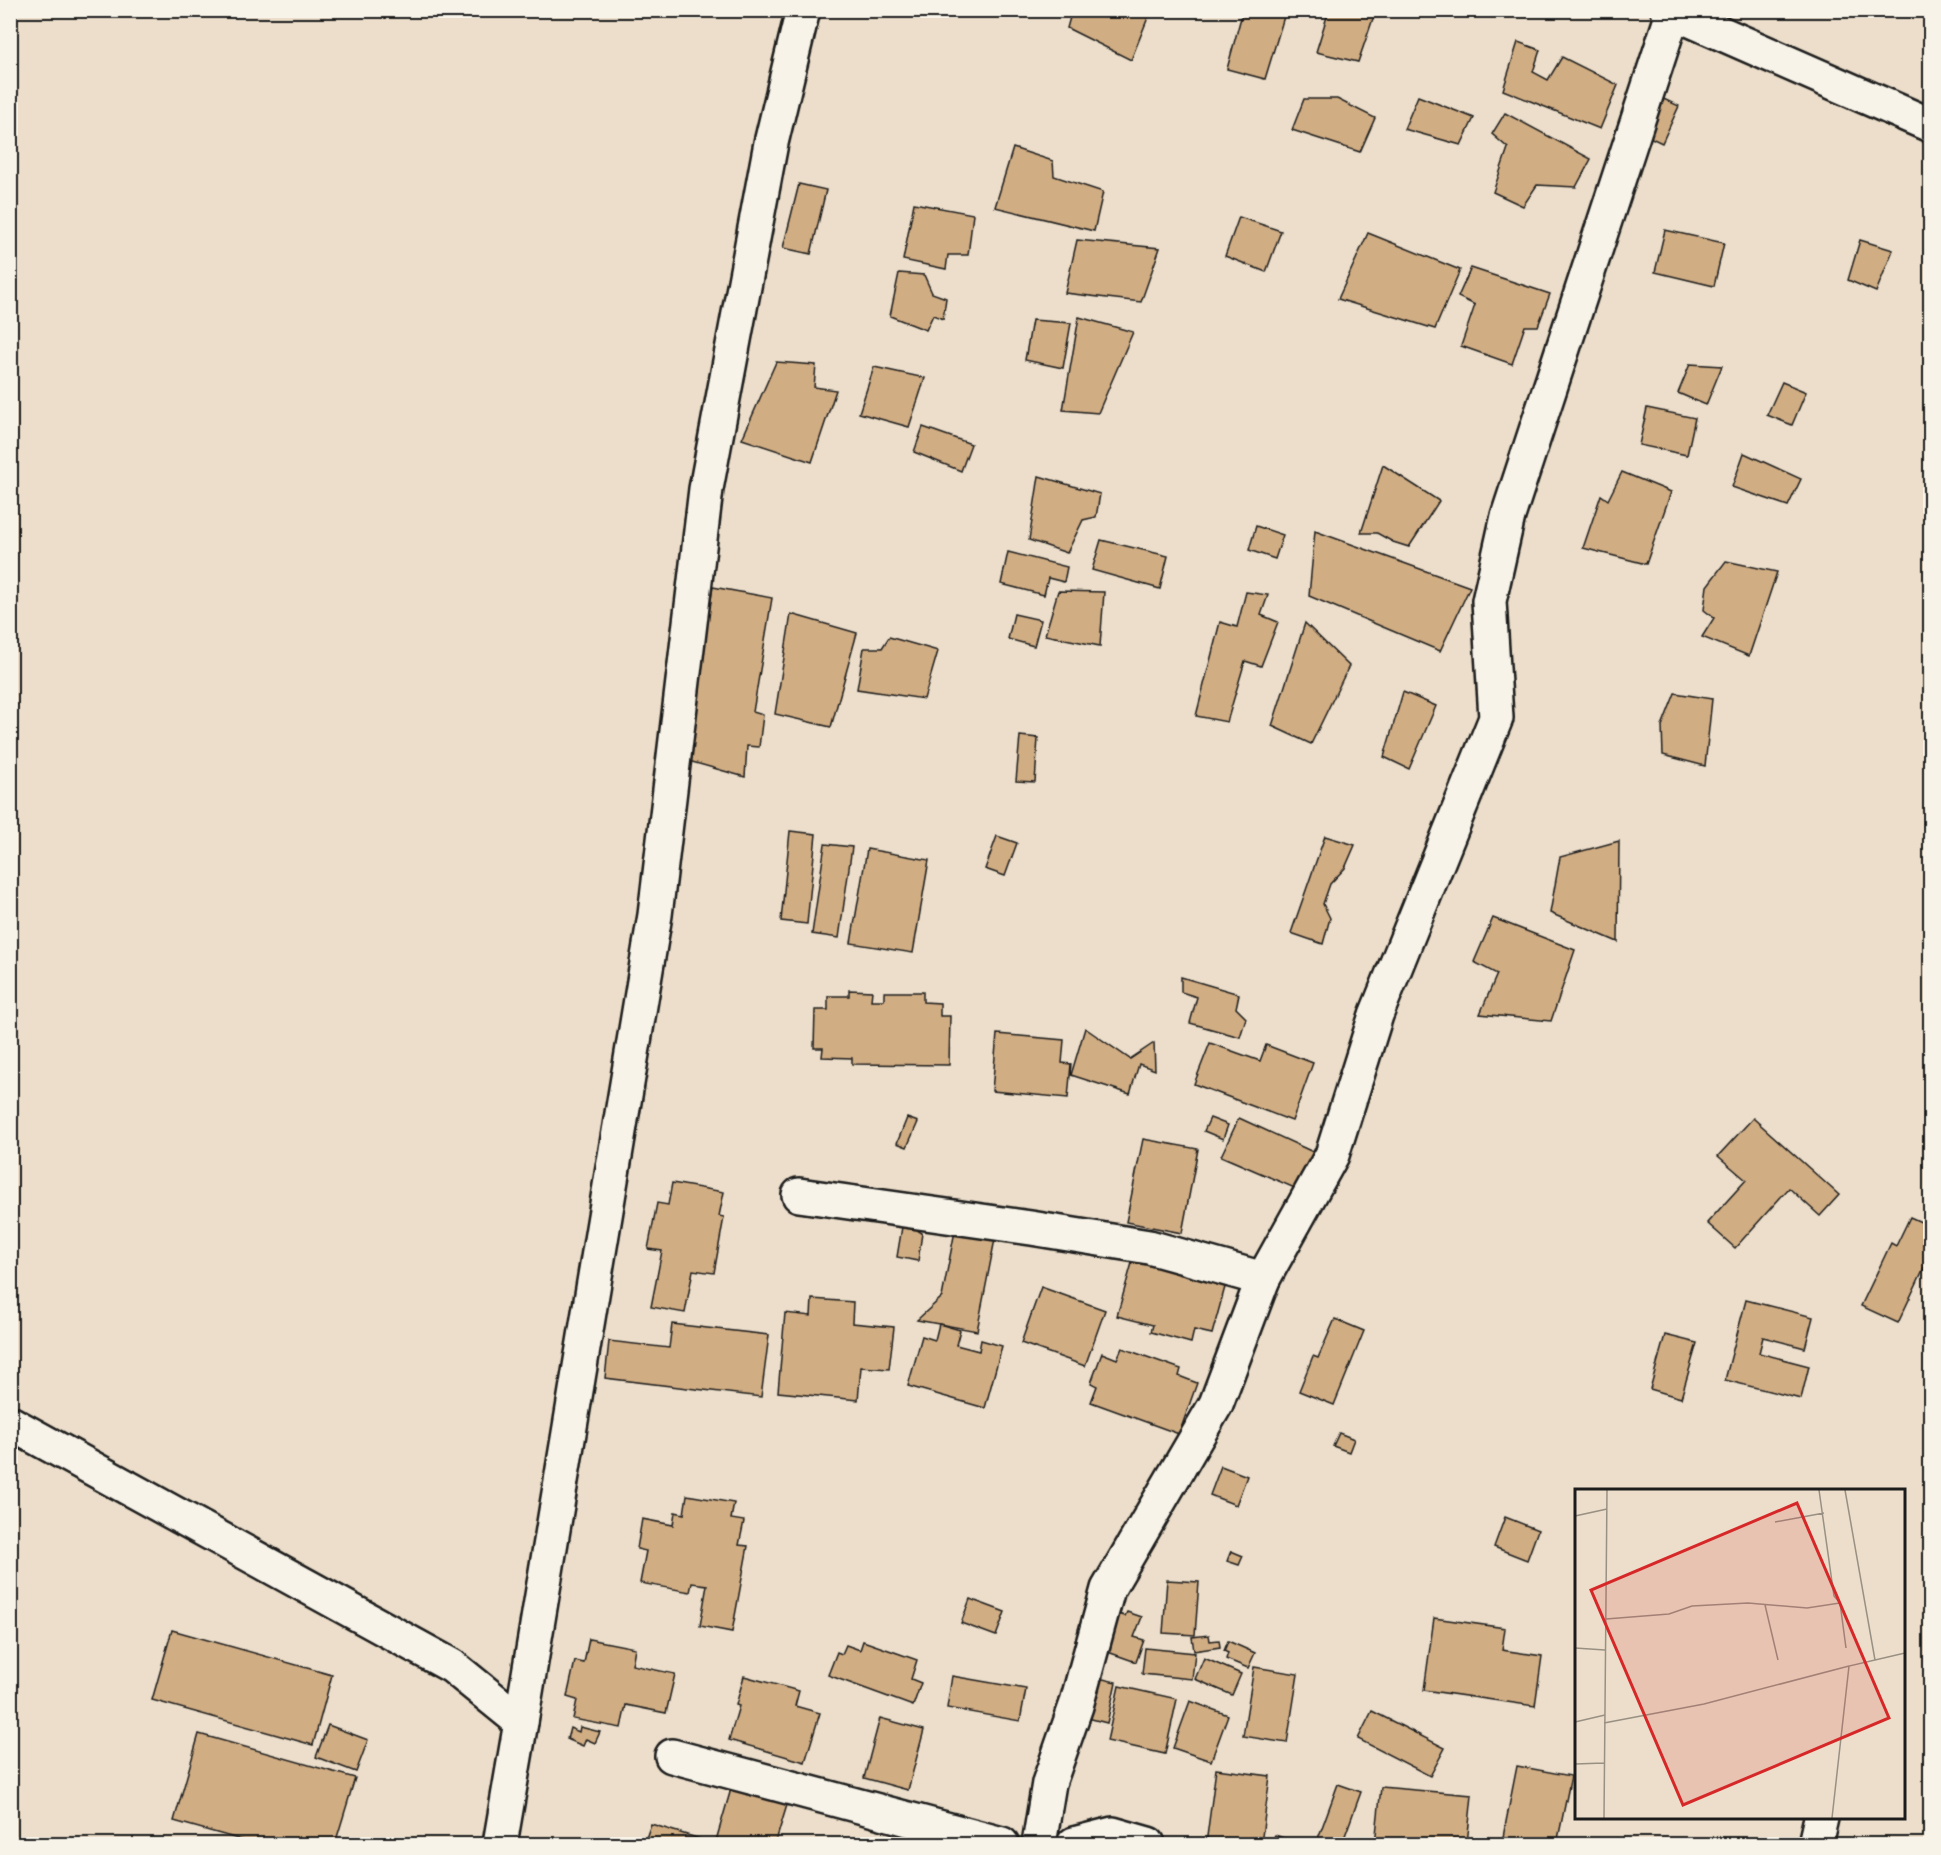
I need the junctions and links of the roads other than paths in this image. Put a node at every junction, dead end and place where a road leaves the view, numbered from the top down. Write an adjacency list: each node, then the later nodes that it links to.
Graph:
1 (803, 10): 7 (street)
2 (1671, 12): 3 (street); 5 (street)
3 (1930, 126)
4 (799, 1195): 5 (street)
5 (1263, 1279): 12 (street)
6 (10, 1423): 7 (street)
7 (521, 1722): 10 (street)
8 (672, 1756): 11 (street)
9 (1821, 1819): 15 (street)
10 (500, 1845)
11 (1002, 1845)
12 (1039, 1845)
13 (1074, 1845): 14 (street)
14 (1148, 1845)
15 (1815, 1845)

